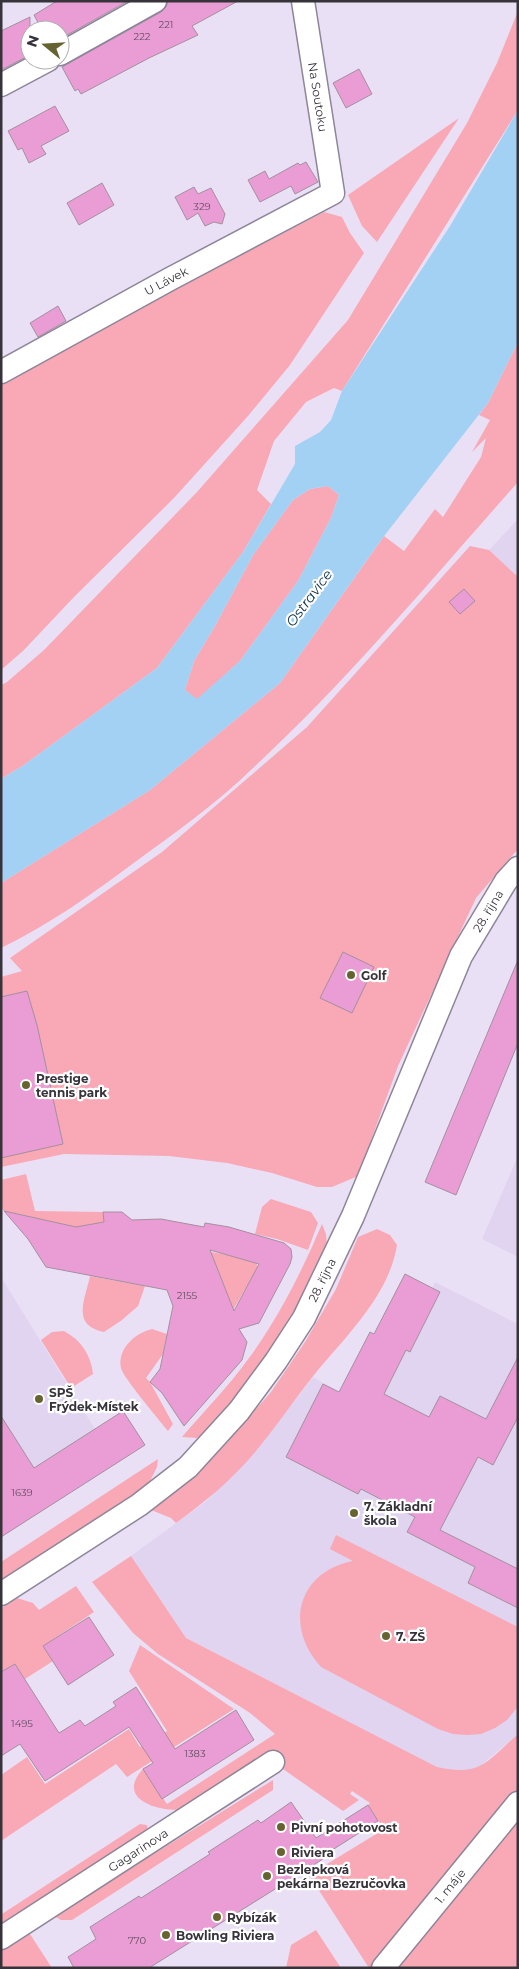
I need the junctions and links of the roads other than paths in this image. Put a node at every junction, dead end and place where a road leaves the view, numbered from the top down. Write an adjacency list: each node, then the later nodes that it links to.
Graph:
1 (155, 1): 3 (street)
2 (303, 1): 6 (street, Na Soutoku)
3 (70, 48)
4 (29, 70): 5 (street)
5 (1, 85)
6 (333, 193): 7 (street, U Lávek)
7 (1, 372)
8 (518, 868): 9 (street, 28. října)
9 (1, 1594)
10 (273, 1762): 12 (street, Gagarinova)
11 (518, 1803): 13 (street, 1. máje)
12 (1, 1938)
13 (383, 1968)

